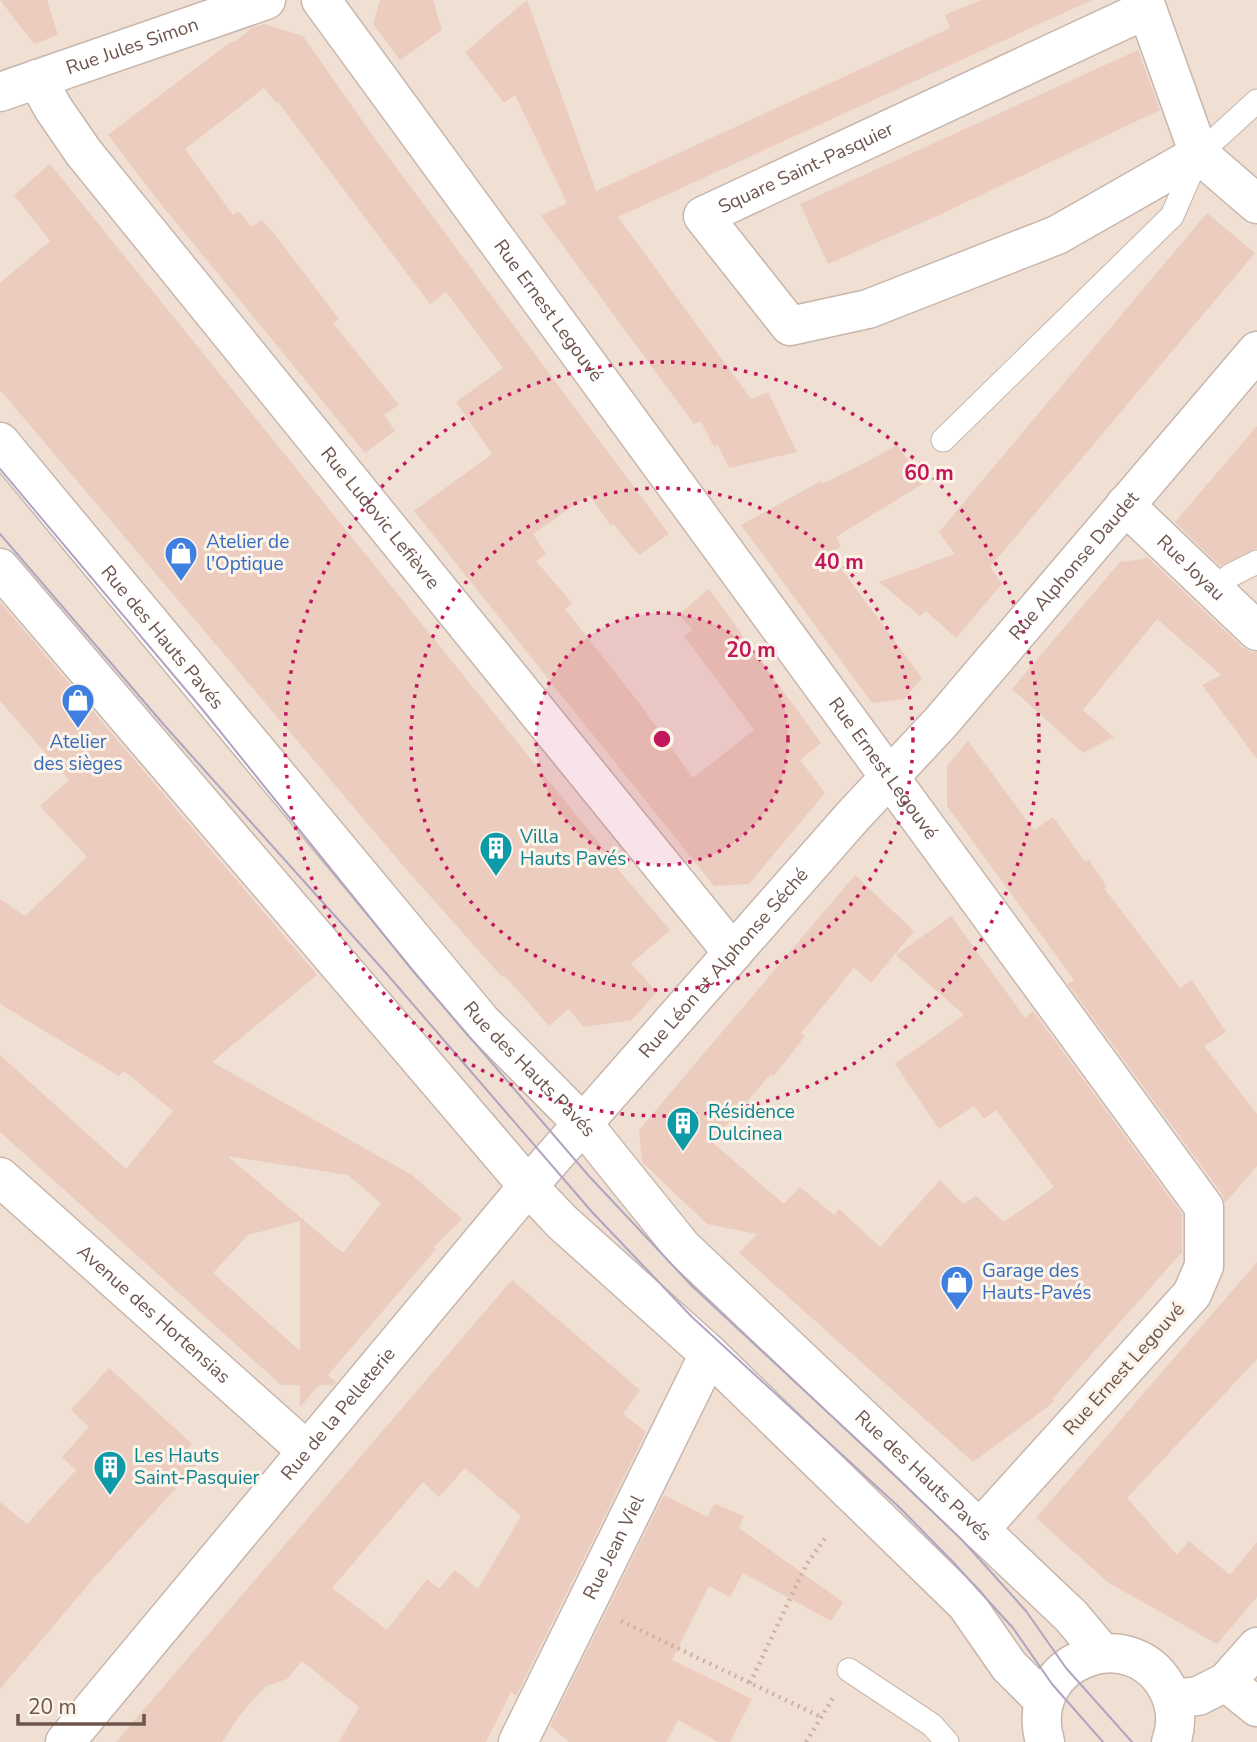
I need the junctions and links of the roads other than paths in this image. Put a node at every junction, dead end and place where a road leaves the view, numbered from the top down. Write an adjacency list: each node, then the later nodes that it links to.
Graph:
1 (266, 0): 4 (street, Rue Jules Simon)
2 (321, 0): 17 (street, Rue Ernest Legouvé)
3 (1156, 4): 7 (street, Square Saint-Pasquier); 7 (street, Square Saint-Pasquier)
4 (37, 79): 5 (street, Rue Jules Simon); 18 (street, Rue Ludovic Lefièvre)
5 (0, 92)
6 (1257, 101): 7 (lane)
7 (1199, 154): 8 (street, Square Saint-Pasquier); 10 (lane)
8 (1257, 204)
9 (1257, 351): 12 (street, Rue Alphonse Daudet)
10 (943, 440)
11 (0, 442): 19 (street, Rue des Hauts Pavés)
12 (1125, 505): 15 (street, Rue Joyau); 17 (street, Rue Alphonse Daudet)
13 (1257, 562): 15 (lane)
14 (0, 568): 21 (street)
15 (1214, 589): 16 (street, Rue Joyau)
16 (1257, 631)
17 (890, 776): 18 (street, Rue Léon et Alphonse Séché); 24 (street, Rue Ernest Legouvé)
18 (733, 953): 19 (street, Rue Léon et Alphonse Séché)
19 (571, 1137): 21 (street, Rue de la Pelleterie); 24 (street, Rue des Hauts Pavés)
20 (0, 1177): 23 (street, Avenue des Hortensias)
21 (528, 1186): 22 (street); 23 (street, Rue de la Pelleterie)
22 (709, 1353): 29 (street); 33 (street, Rue Jean Viel)
23 (307, 1451): 32 (street, Rue de la Pelleterie)
24 (979, 1530): 26 (street, Rue des Hauts Pavés)
25 (1257, 1647): 28 (street)
26 (1102, 1653): 29 (street); 31 (street)
27 (849, 1670): 34 (lane)
28 (1226, 1682): 30 (street); 31 (street)
29 (1044, 1701): 35 (street)
30 (1257, 1707)
31 (1174, 1730)
32 (65, 1742)
33 (518, 1742)
34 (947, 1742)
35 (1045, 1742)

